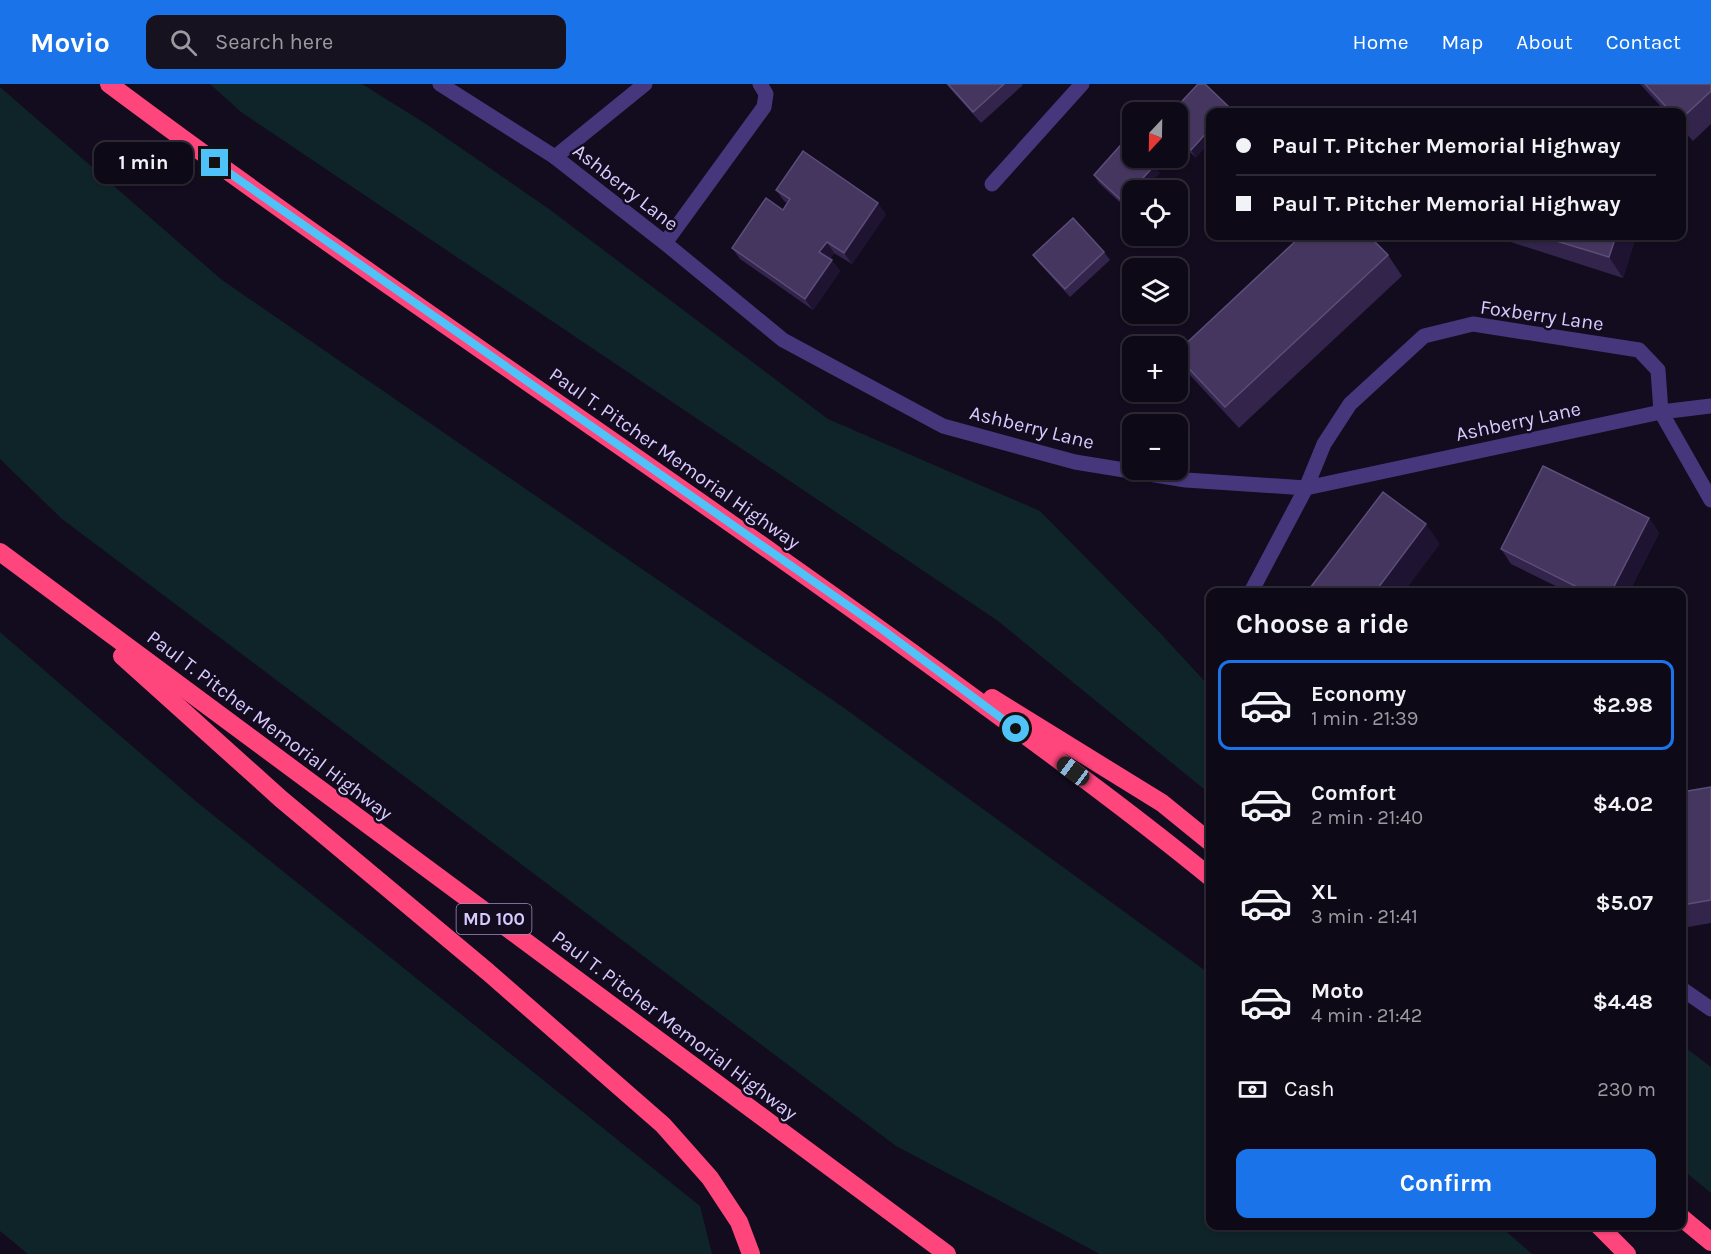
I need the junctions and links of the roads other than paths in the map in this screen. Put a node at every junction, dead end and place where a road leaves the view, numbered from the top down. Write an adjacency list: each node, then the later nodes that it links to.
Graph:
1 (109, 84): 16 (highway, Paul T. Pitcher Memorial Highway)
2 (440, 84): 6 (street, Ashberry Lane)
3 (645, 84): 6 (street)
4 (760, 84): 8 (street)
5 (1082, 84): 7 (street)
6 (555, 157): 8 (street, Ashberry Lane)
7 (992, 184)
8 (664, 243): 11 (street, Ashberry Lane)
9 (1711, 406): 10 (street, Ashberry Lane)
10 (1661, 412): 11 (street, Ashberry Lane); 11 (street, Foxberry Lane); 12 (street)
11 (1306, 488): 15 (street, Foxberry Lane)
12 (1711, 500)
13 (0, 552): 14 (highway, Paul T. Pitcher Memorial Highway / MD 100)
14 (40, 583): 24 (highway); 25 (highway, Paul T. Pitcher Memorial Highway / MD 100)
15 (1253, 588)
16 (883, 630): 17 (highway); 18 (highway, Paul T. Pitcher Memorial Highway)
17 (1206, 839)
18 (1206, 874)
19 (1686, 992): 20 (street)
20 (1711, 1010)
21 (1686, 1221): 23 (highway)
22 (1603, 1230): 26 (highway)
23 (1711, 1242)
24 (751, 1254)
25 (947, 1254)
26 (1627, 1254)

